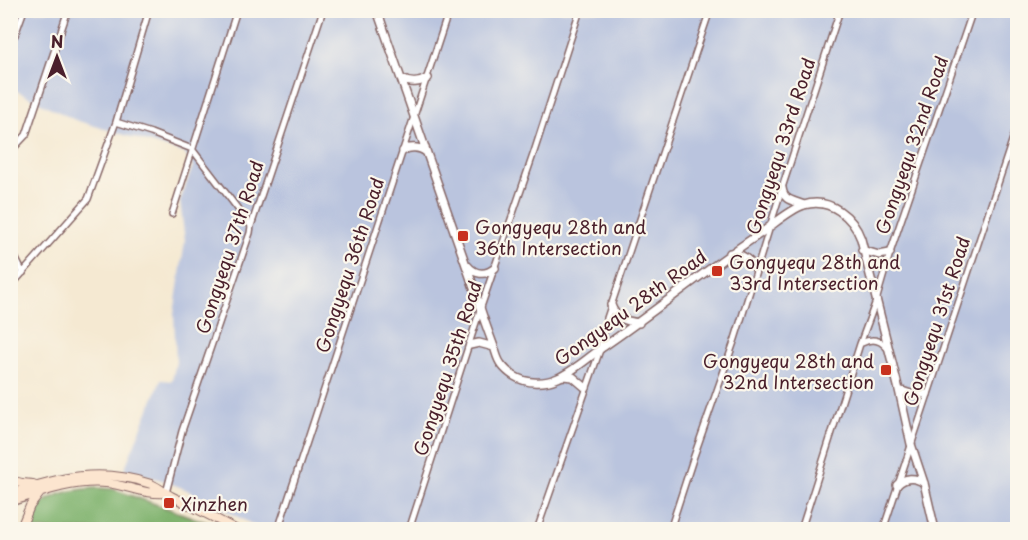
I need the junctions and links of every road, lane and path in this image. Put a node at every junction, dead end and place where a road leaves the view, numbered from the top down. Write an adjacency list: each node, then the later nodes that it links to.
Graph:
1 (24, 10): 12 (street)
2 (68, 10): 20 (street)
3 (149, 10): 16 (street)
4 (237, 10): 18 (street)
5 (323, 10): 25 (street, Gongyequ 37th Road)
6 (377, 10): 14 (street, Gongyequ 28th Road)
7 (449, 10): 13 (street, Gongyequ 36th Road)
8 (580, 10): 32 (street, Gongyequ 35th Road)
9 (710, 10): 37 (street)
10 (840, 10): 22 (street, Gongyequ 33rd Road)
11 (973, 10): 30 (street, Gongyequ 32nd Road)
12 (10, 41)
13 (428, 78): 14 (street); 15 (street, Gongyequ 36th Road)
14 (402, 79): 15 (street, Gongyequ 28th Road)
15 (415, 117): 19 (street, Gongyequ 36th Road); 21 (street, Gongyequ 28th Road)
16 (116, 122): 18 (street); 34 (street)
17 (1017, 123): 48 (street, Gongyequ 31st Road)
18 (192, 149): 24 (street); 25 (street)
19 (403, 151): 21 (street); 59 (street, Gongyequ 36th Road)
20 (10, 152)
21 (426, 152): 31 (street, Gongyequ 28th Road)
22 (782, 188): 23 (street); 26 (street, Gongyequ 33rd Road)
23 (804, 205): 26 (street, Gongyequ 28th Road); 28 (street)
24 (172, 214)
25 (251, 226): 54 (street, Gongyequ 37th Road)
26 (770, 227): 29 (street, Gongyequ 28th Road); 33 (street, Gongyequ 33rd Road)
27 (10, 247): 34 (street)
28 (862, 250): 30 (street); 36 (street)
29 (730, 253): 33 (street); 39 (street, Gongyequ 28th Road)
30 (890, 253): 36 (street, Gongyequ 32nd Road)
31 (465, 263): 32 (street); 38 (street, Gongyequ 28th Road)
32 (495, 268): 38 (street, Gongyequ 35th Road)
33 (756, 269): 62 (street, Gongyequ 33rd Road)
34 (23, 273): 35 (street)
35 (10, 287)
36 (876, 301): 40 (street, Gongyequ 32nd Road); 43 (street)
37 (611, 305): 39 (street); 44 (street)
38 (480, 310): 41 (street, Gongyequ 35th Road); 42 (street, Gongyequ 28th Road)
39 (639, 323): 44 (street, Gongyequ 28th Road)
40 (860, 344): 43 (street); 63 (street, Gongyequ 32nd Road)
41 (470, 345): 42 (street); 60 (street, Gongyequ 35th Road)
42 (494, 347): 45 (street, Gongyequ 28th Road)
43 (887, 348): 47 (street)
44 (600, 350): 45 (street, Gongyequ 28th Road); 46 (street)
45 (561, 377): 46 (street)
46 (586, 388): 61 (street)
47 (899, 390): 48 (street); 49 (street)
48 (927, 394): 49 (street, Gongyequ 31st Road)
49 (911, 444): 51 (street); 52 (street, Gongyequ 31st Road)
50 (10, 480): 53 (main road)
51 (924, 483): 52 (street); 65 (street)
52 (897, 485): 64 (street, Gongyequ 31st Road)
53 (40, 488): 54 (main road); 55 (main road); 56 (main road); 57 (main road)
54 (165, 493): 58 (main road)
55 (10, 494)
56 (10, 502)
57 (20, 530)
58 (237, 530)
59 (278, 530)
60 (409, 530)
61 (537, 530)
62 (670, 530)
63 (801, 530)
64 (883, 530)
65 (935, 530)

